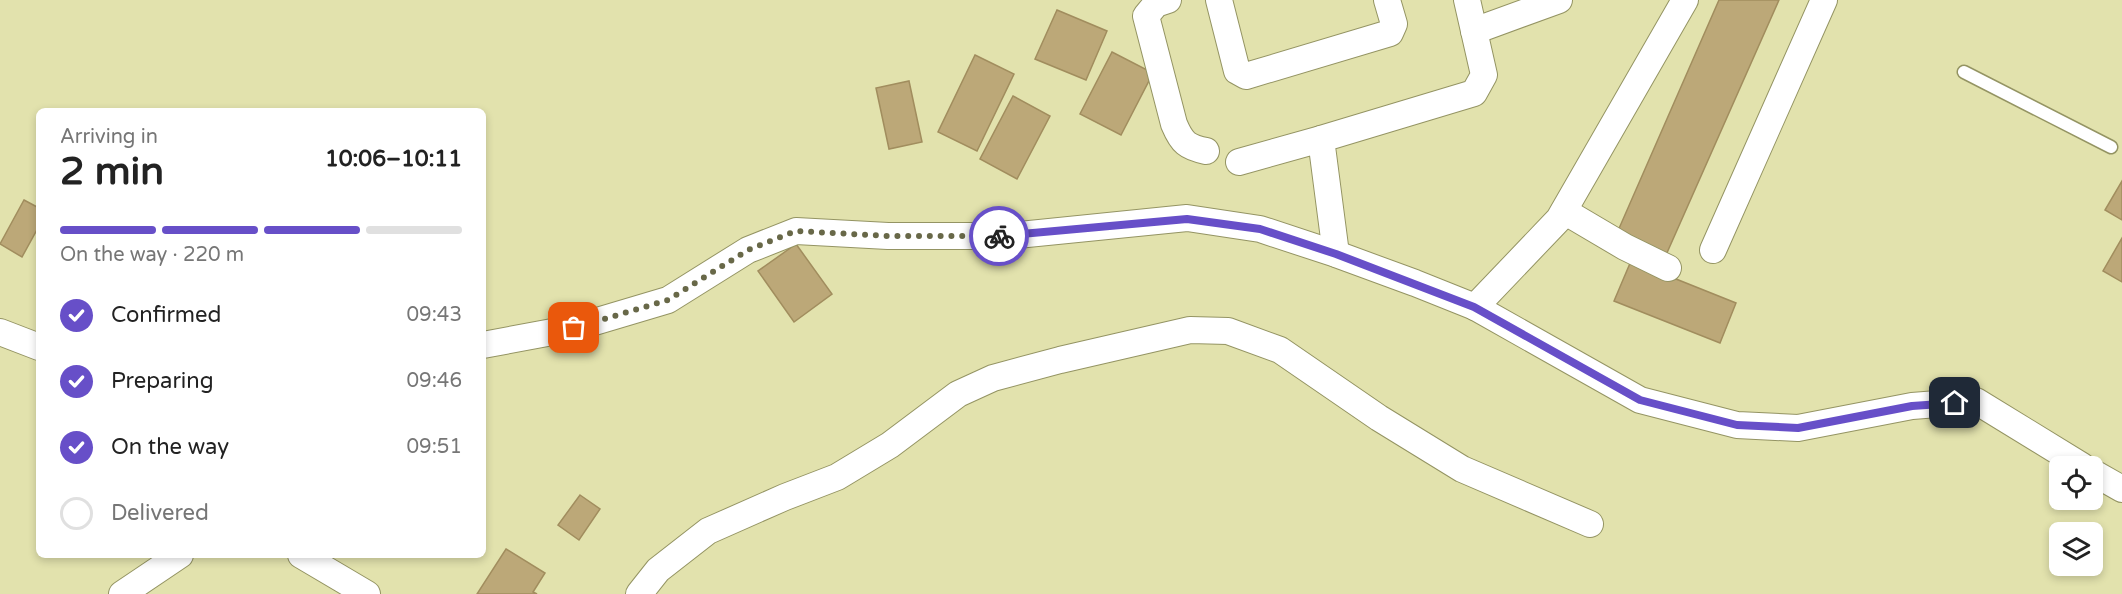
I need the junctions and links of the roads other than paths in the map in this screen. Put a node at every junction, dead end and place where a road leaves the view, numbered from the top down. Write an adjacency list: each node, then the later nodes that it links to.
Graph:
1 (1168, 0): 12 (street)
2 (1219, 0): 3 (street)
3 (1387, 0)
4 (1467, 0): 8 (street)
5 (1559, 0): 8 (street)
6 (1685, 0): 14 (street)
7 (1824, 0): 15 (street)
8 (1474, 31): 10 (street)
9 (1964, 72): 11 (lane)
10 (1321, 139): 13 (street); 16 (street)
11 (2111, 147)
12 (1206, 151)
13 (1239, 162)
14 (1564, 212): 17 (street); 18 (street)
15 (1713, 250)
16 (1336, 254): 18 (street); 20 (street)
17 (1668, 268)
18 (1474, 307): 22 (street)
19 (0, 332): 21 (street)
20 (486, 344)
21 (36, 346)
22 (2066, 456)
23 (2103, 478): 24 (street)
24 (2122, 489)
25 (1590, 524): 30 (street)
26 (176, 558): 28 (street)
27 (306, 558): 29 (street)
28 (122, 594)
29 (367, 594)
30 (639, 594)

